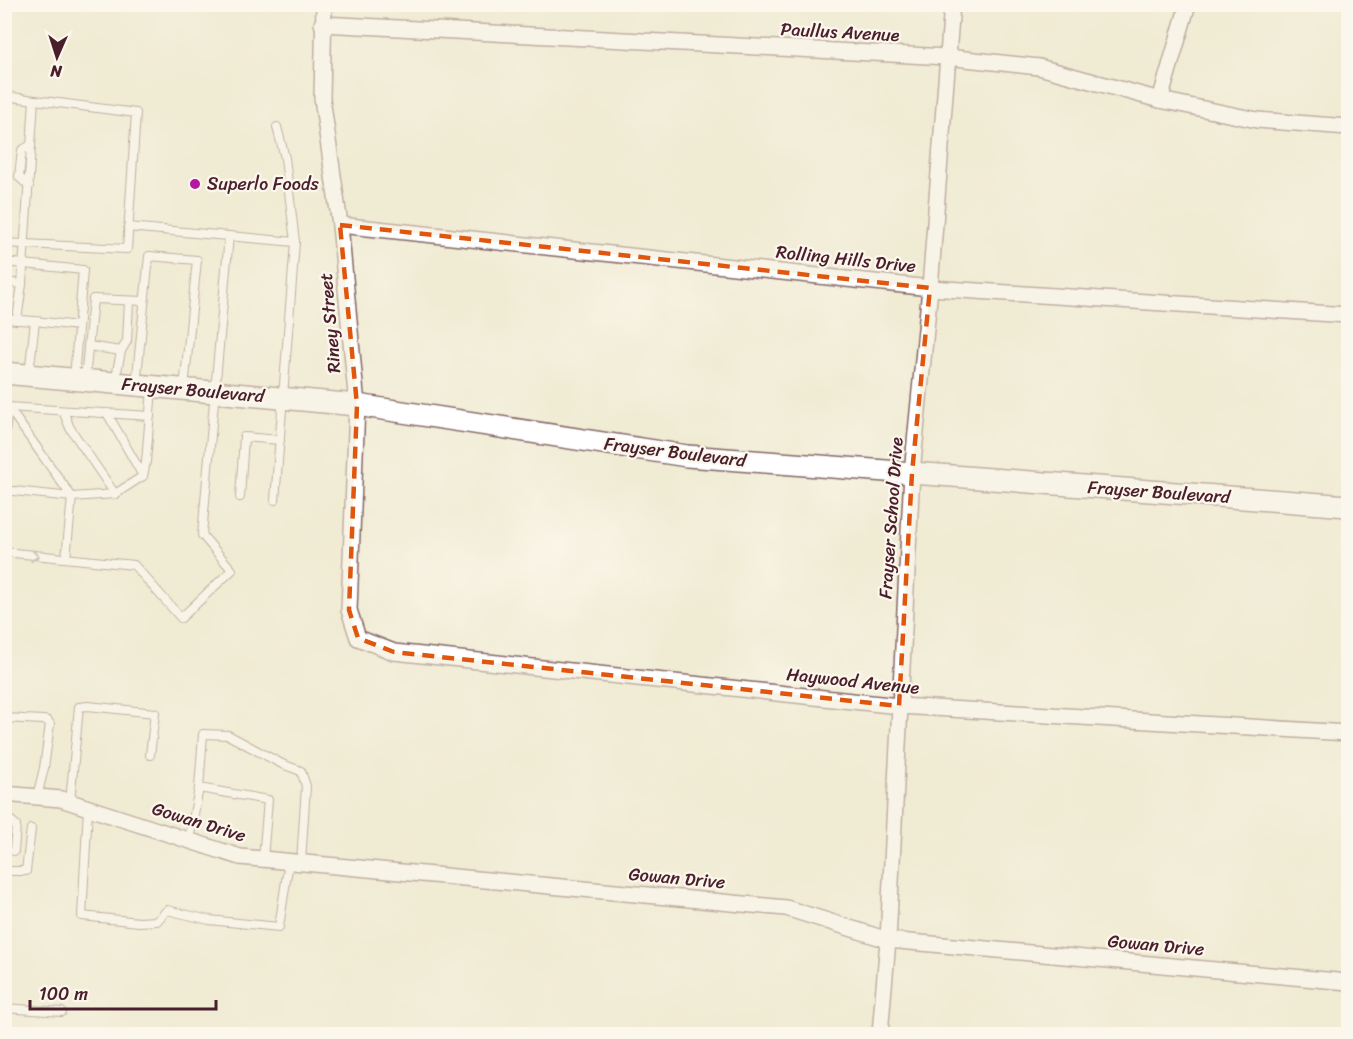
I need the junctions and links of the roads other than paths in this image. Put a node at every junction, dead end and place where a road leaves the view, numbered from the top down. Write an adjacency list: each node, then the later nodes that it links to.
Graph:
1 (324, 4): 4 (street, Riney Street)
2 (952, 4): 5 (street, Frayser School Drive)
3 (1188, 4): 8 (street)
4 (322, 24): 5 (street, Paullus Avenue); 11 (street, Riney Street)
5 (947, 57): 8 (street, Paullus Avenue); 21 (street, Frayser School Drive)
6 (4, 96): 7 (lane)
7 (34, 100): 12 (lane); 16 (lane)
8 (1160, 100): 10 (street, Paullus Avenue)
9 (277, 127): 14 (lane)
10 (1348, 127)
11 (340, 225): 21 (street, Rolling Hills Drive); 39 (street, Riney Street)
12 (128, 227): 13 (lane); 16 (lane)
13 (230, 236): 14 (lane); 37 (lane)
14 (295, 242): 38 (lane)
15 (4, 243): 16 (lane)
16 (25, 245): 18 (lane)
17 (4, 262): 18 (lane)
18 (25, 264): 20 (lane); 28 (lane)
19 (4, 282): 20 (lane)
20 (22, 284): 26 (lane)
21 (930, 288): 24 (street, Rolling Hills Drive); 46 (street, Frayser School Drive)
22 (129, 301): 23 (lane); 29 (lane); 30 (lane)
23 (144, 301): 35 (lane); 36 (lane)
24 (1348, 315)
25 (4, 319): 26 (lane)
26 (17, 320): 27 (lane)
27 (35, 321): 28 (lane); 32 (lane)
28 (78, 326): 33 (lane)
29 (88, 346): 30 (lane); 33 (lane)
30 (121, 351): 34 (lane)
31 (4, 373): 32 (main road, Frayser Boulevard)
32 (29, 375): 33 (main road, Frayser Boulevard)
33 (79, 380): 34 (main road, Frayser Boulevard)
34 (115, 383): 35 (main road, Frayser Boulevard)
35 (144, 386): 36 (main road, Frayser Boulevard); 43 (lane)
36 (184, 389): 37 (main road, Frayser Boulevard)
37 (214, 392): 38 (main road, Frayser Boulevard); 55 (lane)
38 (284, 398): 39 (main road, Frayser Boulevard); 44 (lane)
39 (357, 405): 46 (main road, Frayser Boulevard); 56 (street, Riney Street)
40 (9, 407): 41 (lane); 45 (lane); 51 (lane)
41 (63, 411): 42 (lane); 49 (lane)
42 (106, 414): 43 (lane); 47 (lane)
43 (150, 416): 47 (lane)
44 (280, 440): 50 (lane); 52 (lane)
45 (4, 443)
46 (912, 473): 53 (main road, Frayser Boulevard); 57 (street, Frayser School Drive)
47 (143, 476): 49 (lane)
48 (4, 490): 51 (lane)
49 (115, 494): 51 (lane)
50 (240, 496)
51 (72, 497): 55 (lane)
52 (275, 500)
53 (1348, 506)
54 (4, 552): 55 (lane, one-way to 55)
55 (66, 558)
56 (358, 638): 57 (street, Haywood Avenue)
57 (899, 706): 59 (street, Haywood Avenue); 73 (street, Frayser School Drive)
58 (4, 718): 63 (lane)
59 (1348, 733)
60 (150, 755): 64 (lane)
61 (199, 788): 68 (lane); 70 (lane); 71 (lane)
62 (4, 794): 63 (street, Gowan Drive)
63 (37, 797): 64 (street, Gowan Drive)
64 (70, 802): 65 (street, Gowan Drive)
65 (88, 808): 68 (street, Gowan Drive); 71 (lane)
66 (4, 818): 69 (lane)
67 (31, 829): 72 (lane)
68 (189, 840): 70 (street, Gowan Drive)
69 (14, 851)
70 (263, 859): 71 (street, Gowan Drive)
71 (295, 862): 73 (street, Gowan Drive)
72 (4, 871)
73 (888, 940): 74 (street, Gowan Drive); 77 (street, Frayser School Drive)
74 (1348, 981)
75 (4, 1008): 76 (lane)
76 (62, 1012)
77 (880, 1035)

